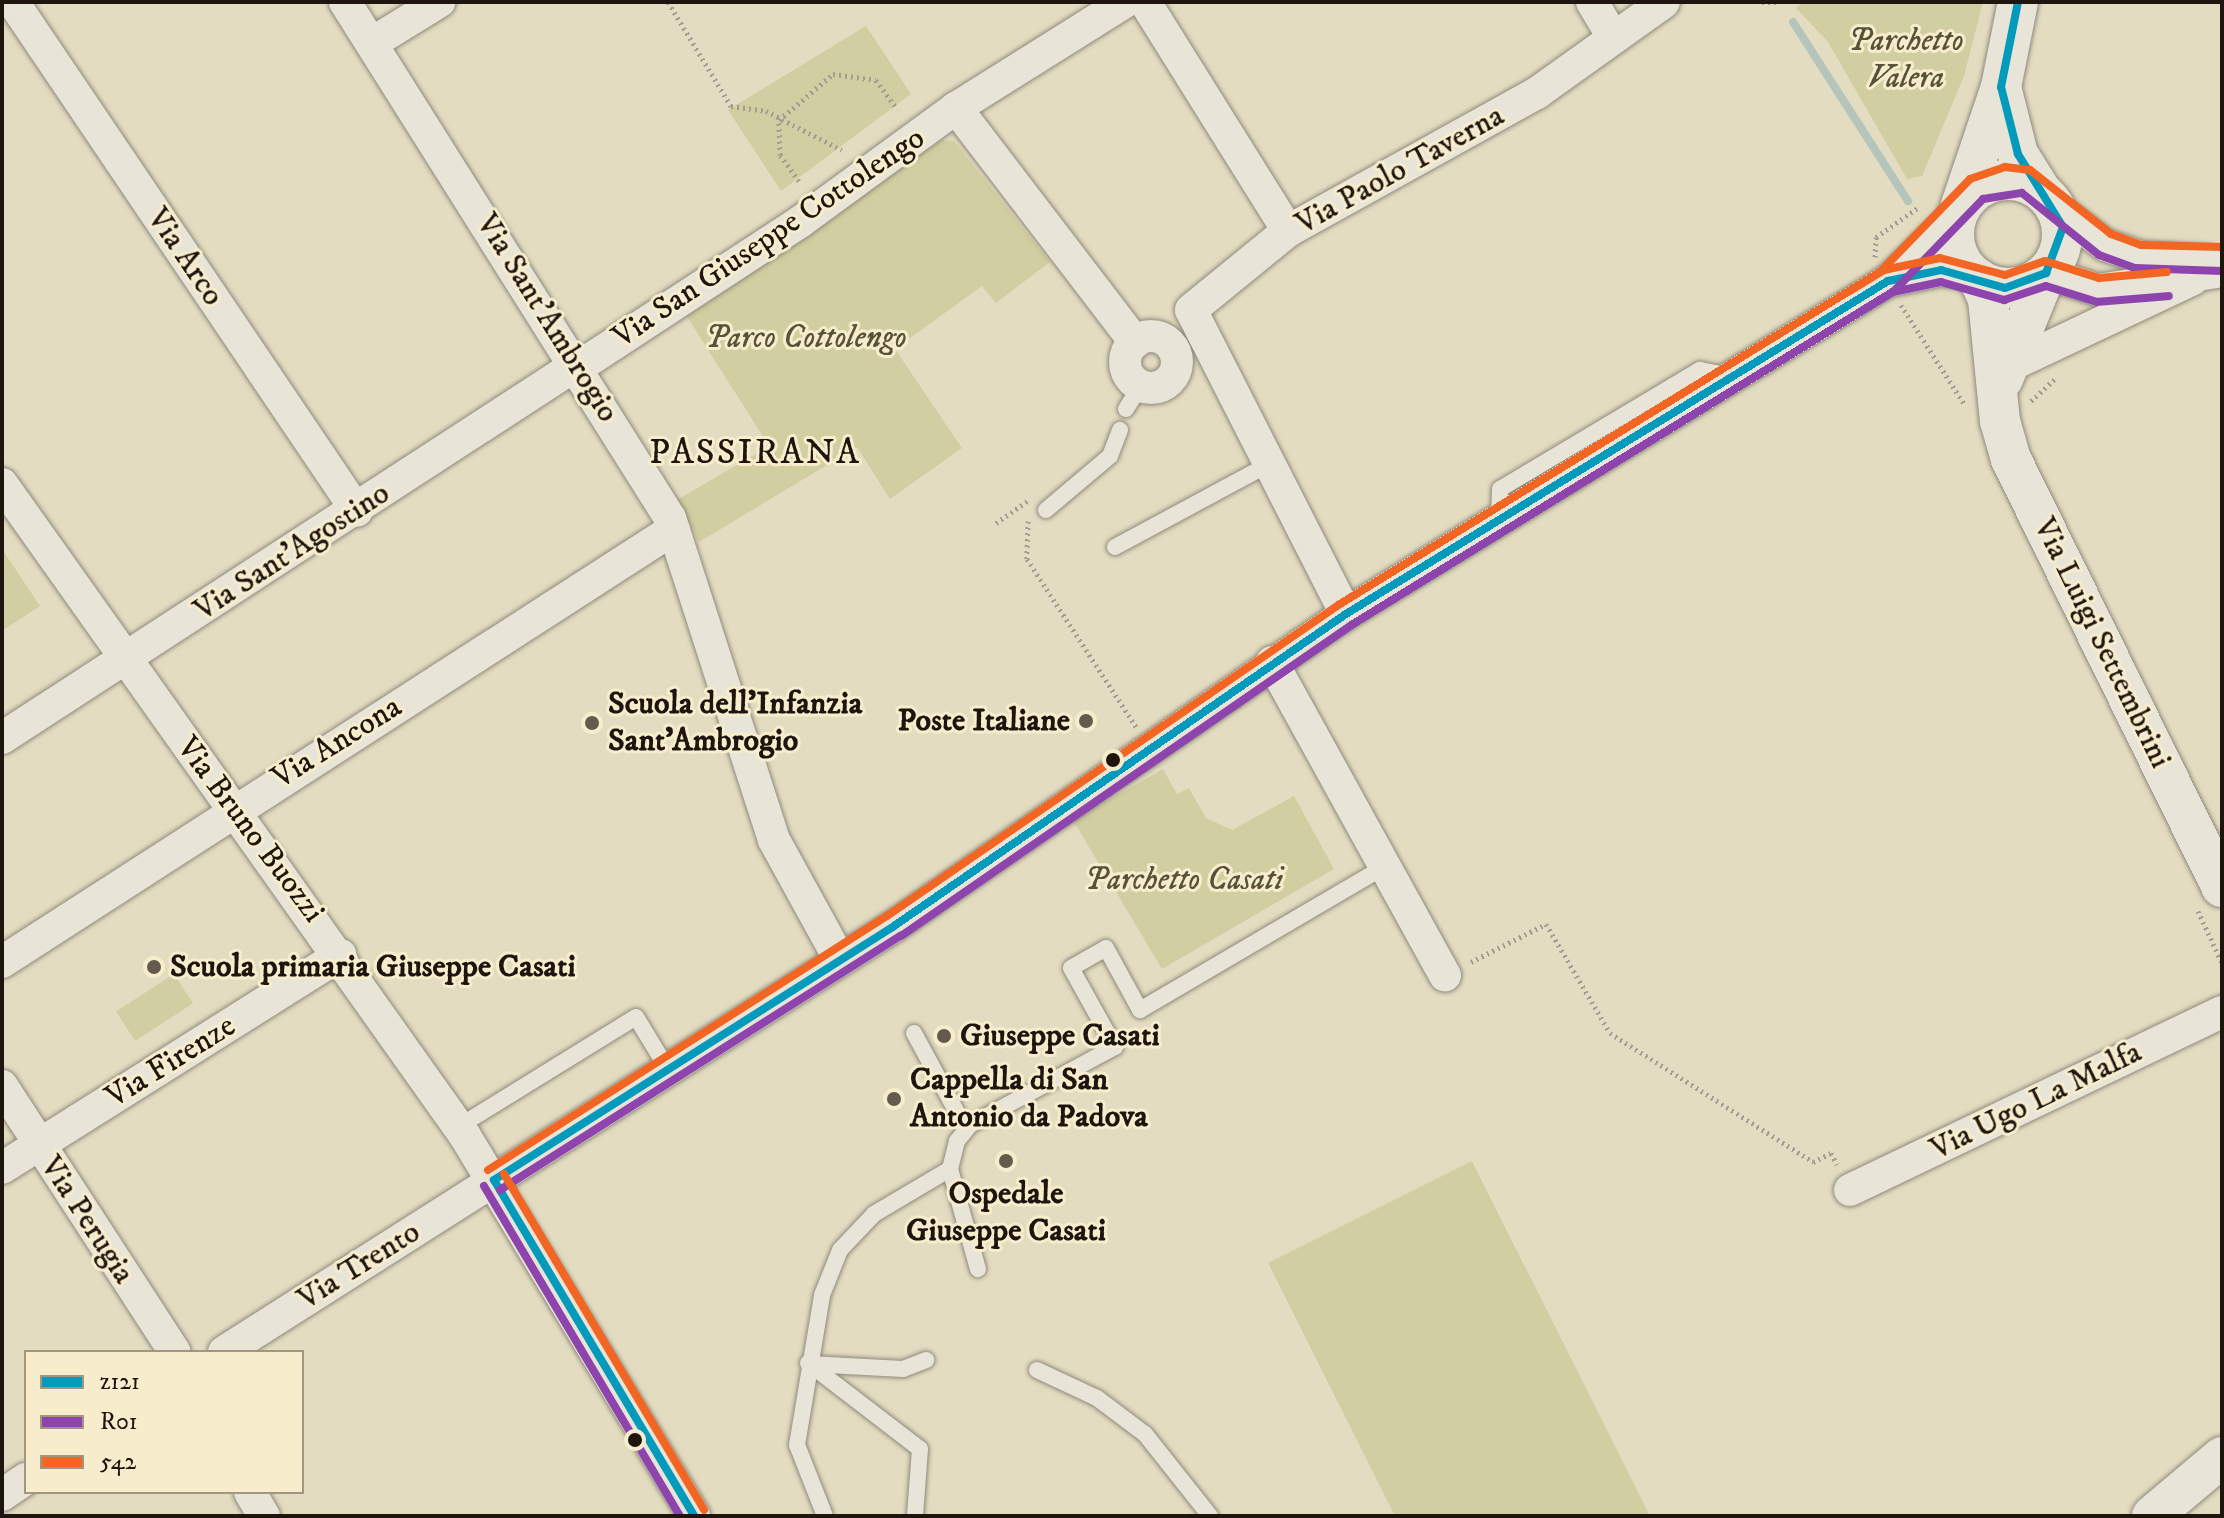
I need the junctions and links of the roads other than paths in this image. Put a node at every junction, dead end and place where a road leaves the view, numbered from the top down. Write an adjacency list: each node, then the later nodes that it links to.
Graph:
1 (13, 2): 30 (street, Via Arco)
2 (345, 2): 10 (street, Via Sant'Ambrogio)
3 (439, 2): 10 (street)
4 (1125, 2): 12 (street, Via San Giuseppe Cottolengo)
5 (1145, 2): 15 (street)
6 (1592, 2): 9 (street)
7 (1664, 2): 9 (street, Via Paolo Taverna)
8 (2018, 2): 11 (street)
9 (1611, 34): 15 (street, Via Paolo Taverna)
10 (372, 43): 23 (street, Via Sant'Ambrogio)
11 (2001, 87): 13 (street); 14 (street)
12 (956, 108): 22 (street, Via San Giuseppe Cottolengo); 23 (street, Via San Giuseppe Cottolengo)
13 (2048, 198): 14 (street); 16 (street); 17 (street)
14 (1959, 210): 19 (street); 20 (street)
15 (1288, 231): 21 (street, Via Paolo Taverna)
16 (2222, 259)
17 (2046, 273): 18 (street); 19 (street); 25 (street)
18 (2208, 275): 25 (street)
19 (1976, 277): 20 (street); 25 (street, Via Luigi Settembrini)
20 (1888, 281): 33 (street, Via Trento)
21 (1191, 310): 22 (street); 24 (street)
22 (1162, 351): 22 (street); 24 (street)
23 (580, 365): 30 (street, Via Sant'Agostino); 31 (street, Via Sant'Ambrogio)
24 (1219, 368): 27 (street)
25 (2002, 382): 39 (street, Via Luigi Settembrini)
26 (1120, 430): 29 (lane)
27 (1269, 464): 32 (lane); 33 (street)
28 (2, 484): 34 (street, Via Bruno Buozzi)
29 (1046, 510)
30 (357, 511): 34 (street, Via Sant'Agostino)
31 (674, 529): 37 (street, Via Ancona); 41 (street, Via Sant'Ambrogio)
32 (1115, 547)
33 (1346, 614): 35 (street, Via Trento)
34 (124, 660): 36 (street, Via Sant'Agostino); 37 (street, Via Bruno Buozzi)
35 (1272, 662): 38 (street); 41 (street, Via Trento)
36 (2, 738)
37 (233, 808): 40 (street, Via Bruno Buozzi); 42 (street, Via Ancona)
38 (1384, 867): 43 (street); 49 (lane)
39 (2222, 887)
40 (340, 955): 48 (street, Via Bruno Buozzi); 50 (street, Via Firenze)
41 (840, 960): 46 (street, Via Trento)
42 (2, 962)
43 (1445, 975)
44 (2222, 1012): 54 (street, Via Ugo La Malfa)
45 (914, 1033): 49 (lane)
46 (667, 1068): 48 (lane); 53 (street, Via Trento)
47 (2, 1086): 50 (street, Via Perugia)
48 (458, 1127): 53 (street, Via Bruno Buozzi)
49 (966, 1129): 52 (lane)
50 (38, 1146): 51 (street, Via Firenze); 56 (street, Via Perugia)
51 (2, 1168)
52 (950, 1169): 55 (lane); 59 (lane)
53 (494, 1180): 57 (street, Via Trento); 67 (street, Via Bruno Buozzi)
54 (1850, 1190)
55 (978, 1269)
56 (174, 1350)
57 (227, 1350)
58 (926, 1360): 59 (lane)
59 (808, 1363): 68 (lane); 69 (lane)
60 (1037, 1370): 70 (lane)
61 (2222, 1457): 71 (street)
62 (24, 1480): 65 (street)
63 (2222, 1483): 72 (street)
64 (251, 1494): 66 (street)
65 (2, 1495)
66 (264, 1516)
67 (694, 1516)
68 (825, 1516)
69 (915, 1516)
70 (1210, 1516)
71 (2152, 1516)
72 (2172, 1516)

